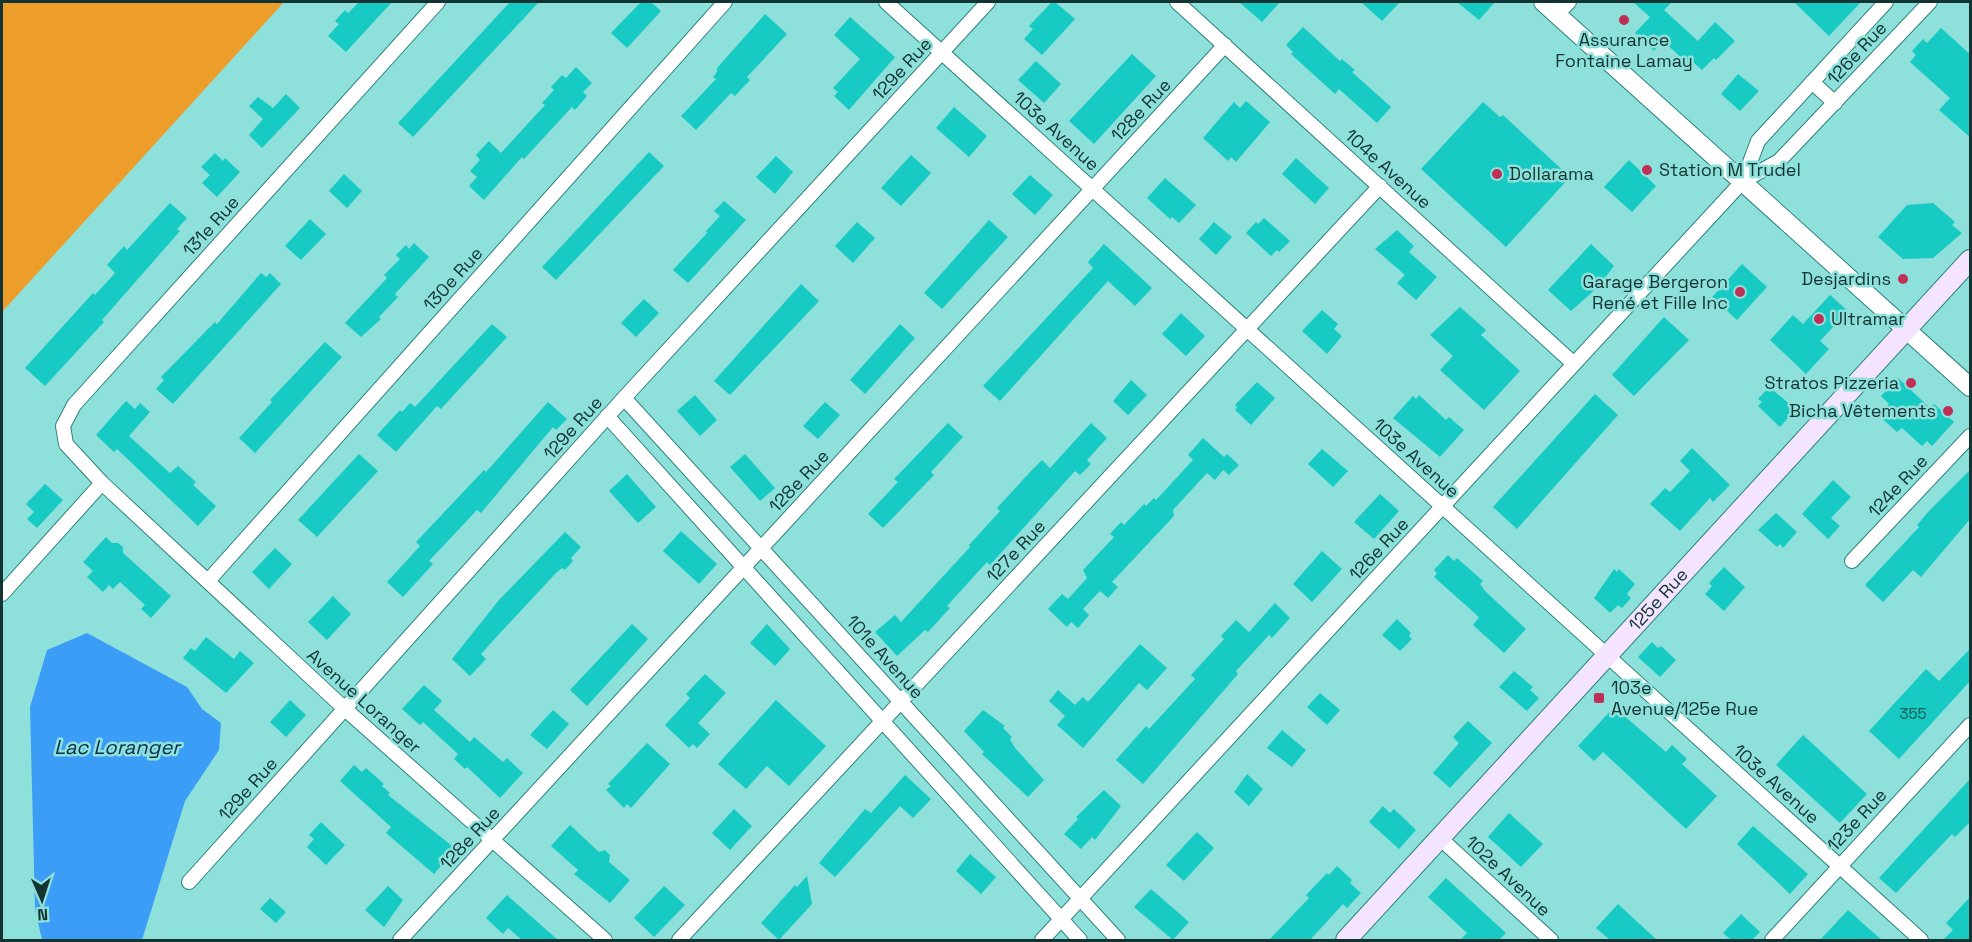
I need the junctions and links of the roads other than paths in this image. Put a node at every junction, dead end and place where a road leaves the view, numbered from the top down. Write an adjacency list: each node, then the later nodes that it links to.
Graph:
1 (438, 2): 25 (street, 131e Rue)
2 (725, 2): 30 (street, 130e Rue)
3 (886, 2): 11 (street, 103e Avenue)
4 (988, 2): 11 (street, 129e Rue)
5 (1177, 2): 10 (street, 104e Avenue)
6 (1543, 2): 9 (street)
7 (1886, 2): 12 (street, 126e Rue)
8 (1930, 2): 13 (street, 126e Rue)
9 (1563, 8): 14 (street)
10 (1225, 45): 15 (street, 104e Avenue); 16 (street, 128e Rue)
11 (942, 52): 16 (street, 103e Avenue); 22 (street, 129e Rue)
12 (1812, 82): 13 (street, 126e Rue); 14 (street, 126e Rue)
13 (1835, 103): 14 (street, 126e Rue)
14 (1743, 181): 19 (street); 20 (street, 126e Rue)
15 (1380, 186): 18 (street, 127e Rue); 20 (street, 104e Avenue)
16 (1092, 189): 18 (street, 103e Avenue); 27 (street, 128e Rue)
17 (1971, 260): 19 (main road, 125e Rue)
18 (1247, 329): 26 (street, 103e Avenue); 33 (street, 127e Rue)
19 (1907, 329): 21 (street); 32 (main road, 125e Rue)
20 (1574, 364): 26 (street, 126e Rue)
21 (1971, 387)
22 (624, 398): 23 (street, 129e Rue); 27 (street, 101e Avenue)
23 (608, 416): 29 (street); 34 (street, 129e Rue)
24 (1971, 436): 28 (street, 124e Rue)
25 (102, 483): 30 (street, Avenue Loranger); 31 (street)
26 (1443, 506): 32 (street, 103e Avenue); 41 (street, 126e Rue)
27 (761, 548): 29 (street, 128e Rue); 33 (street, 101e Avenue)
28 (1852, 561)
29 (743, 568): 35 (street); 38 (street, 128e Rue)
30 (208, 581): 34 (street, Avenue Loranger)
31 (2, 594)
32 (1608, 656): 37 (main road, 125e Rue); 39 (street, 103e Avenue)
33 (901, 701): 35 (street, 127e Rue); 41 (street, 101e Avenue)
34 (345, 709): 38 (street, Avenue Loranger); 40 (street, 129e Rue)
35 (882, 721): 42 (street); 45 (street, 127e Rue)
36 (1971, 725): 39 (street, 123e Rue)
37 (1441, 839): 49 (main road, 125e Rue); 50 (street, 102e Avenue)
38 (492, 840): 43 (street, 128e Rue); 44 (street, Avenue Loranger)
39 (1839, 866): 51 (street, 123e Rue); 52 (street, 103e Avenue)
40 (189, 882)
41 (1080, 899): 42 (street, 126e Rue); 48 (street, 101e Avenue)
42 (1061, 920): 46 (street, 126e Rue); 47 (street)
43 (400, 940)
44 (605, 940)
45 (679, 940)
46 (1042, 940)
47 (1080, 940)
48 (1118, 940)
49 (1346, 940)
50 (1551, 940)
51 (1772, 940)
52 (1921, 940)

